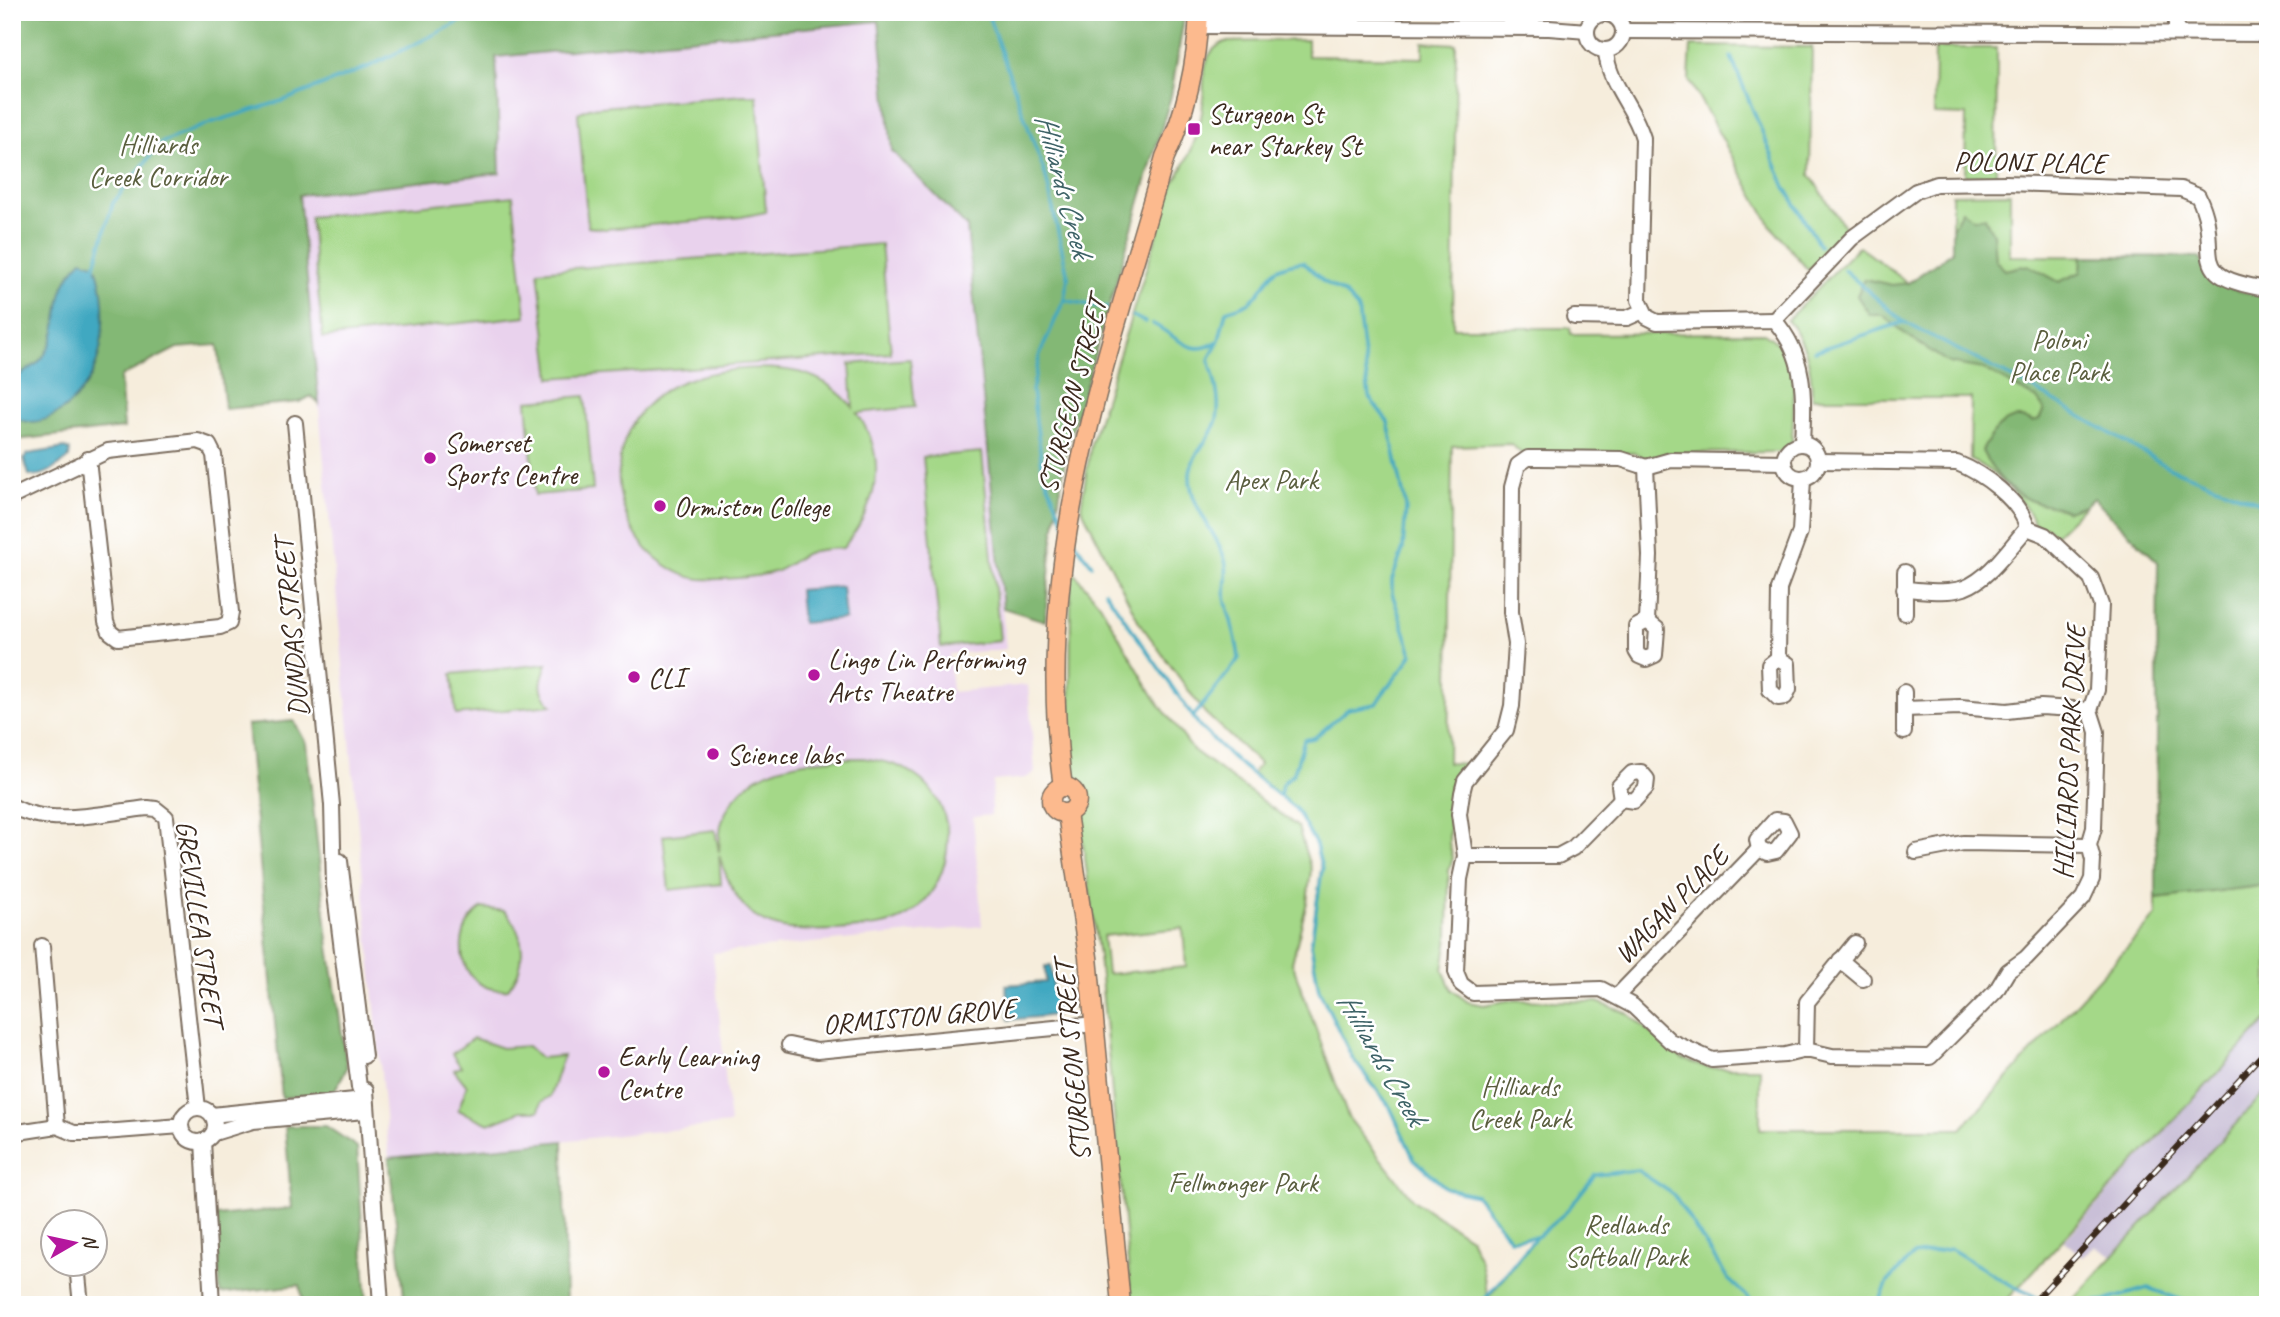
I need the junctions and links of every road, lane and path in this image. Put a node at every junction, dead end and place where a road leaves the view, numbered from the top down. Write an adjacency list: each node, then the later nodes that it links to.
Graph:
1 (2176, 12): 7 (street)
2 (1603, 13): 5 (street); 6 (street)
3 (1199, 19): 4 (street); 43 (main road, STURGEON STREET)
4 (1404, 19): 5 (street)
5 (1587, 31): 9 (street)
6 (1623, 31): 7 (street); 9 (street)
7 (2176, 33): 8 (street)
8 (2268, 34)
9 (1606, 51): 11 (street)
10 (2268, 289): 13 (street, POLONI PLACE)
11 (1643, 311): 12 (street); 13 (street)
12 (1574, 317)
13 (1774, 320): 15 (street)
14 (295, 423): 46 (street, DUNDAS STREET)
15 (1802, 444): 17 (street); 18 (street)
16 (88, 459): 16 (street); 21 (street)
17 (1784, 461): 19 (street); 20 (street)
18 (1819, 461): 20 (street); 22 (street, HILLIARDS PARK DRIVE)
19 (1646, 467): 26 (street); 37 (street)
20 (1803, 479): 27 (street)
21 (12, 497)
22 (2027, 528): 24 (street); 30 (street, HILLIARDS PARK DRIVE)
23 (1905, 572): 24 (street)
24 (1904, 589): 25 (street)
25 (1905, 613)
26 (1647, 621)
27 (1778, 657)
28 (1904, 692): 29 (street)
29 (1904, 709): 30 (street); 31 (street)
30 (2090, 710): 34 (street, HILLIARDS PARK DRIVE)
31 (1904, 732)
32 (1620, 799): 37 (street)
33 (12, 806): 47 (street, GREVILLEA STREET)
34 (2089, 845): 36 (street); 45 (street, HILLIARDS PARK DRIVE)
35 (1759, 849): 42 (street, WAGAN PLACE)
36 (1916, 852)
37 (1465, 856): 42 (street)
38 (1855, 943): 40 (street)
39 (42, 946): 49 (street)
40 (1840, 960): 41 (street); 45 (street)
41 (1863, 979)
42 (1618, 995): 45 (street, HILLIARDS PARK DRIVE)
43 (1095, 1024): 44 (street, ORMISTON GROVE); 57 (main road, STURGEON STREET)
44 (789, 1045)
45 (1807, 1050)
46 (365, 1105): 48 (street); 52 (street); 56 (street, DUNDAS STREET)
47 (198, 1108): 48 (street); 50 (street)
48 (212, 1115): 52 (street)
49 (57, 1126): 50 (street); 51 (street)
50 (181, 1126): 52 (street)
51 (12, 1133)
52 (208, 1137): 55 (street)
53 (78, 1278): 54 (street)
54 (80, 1305)
55 (212, 1305)
56 (381, 1305)
57 (1121, 1305)

